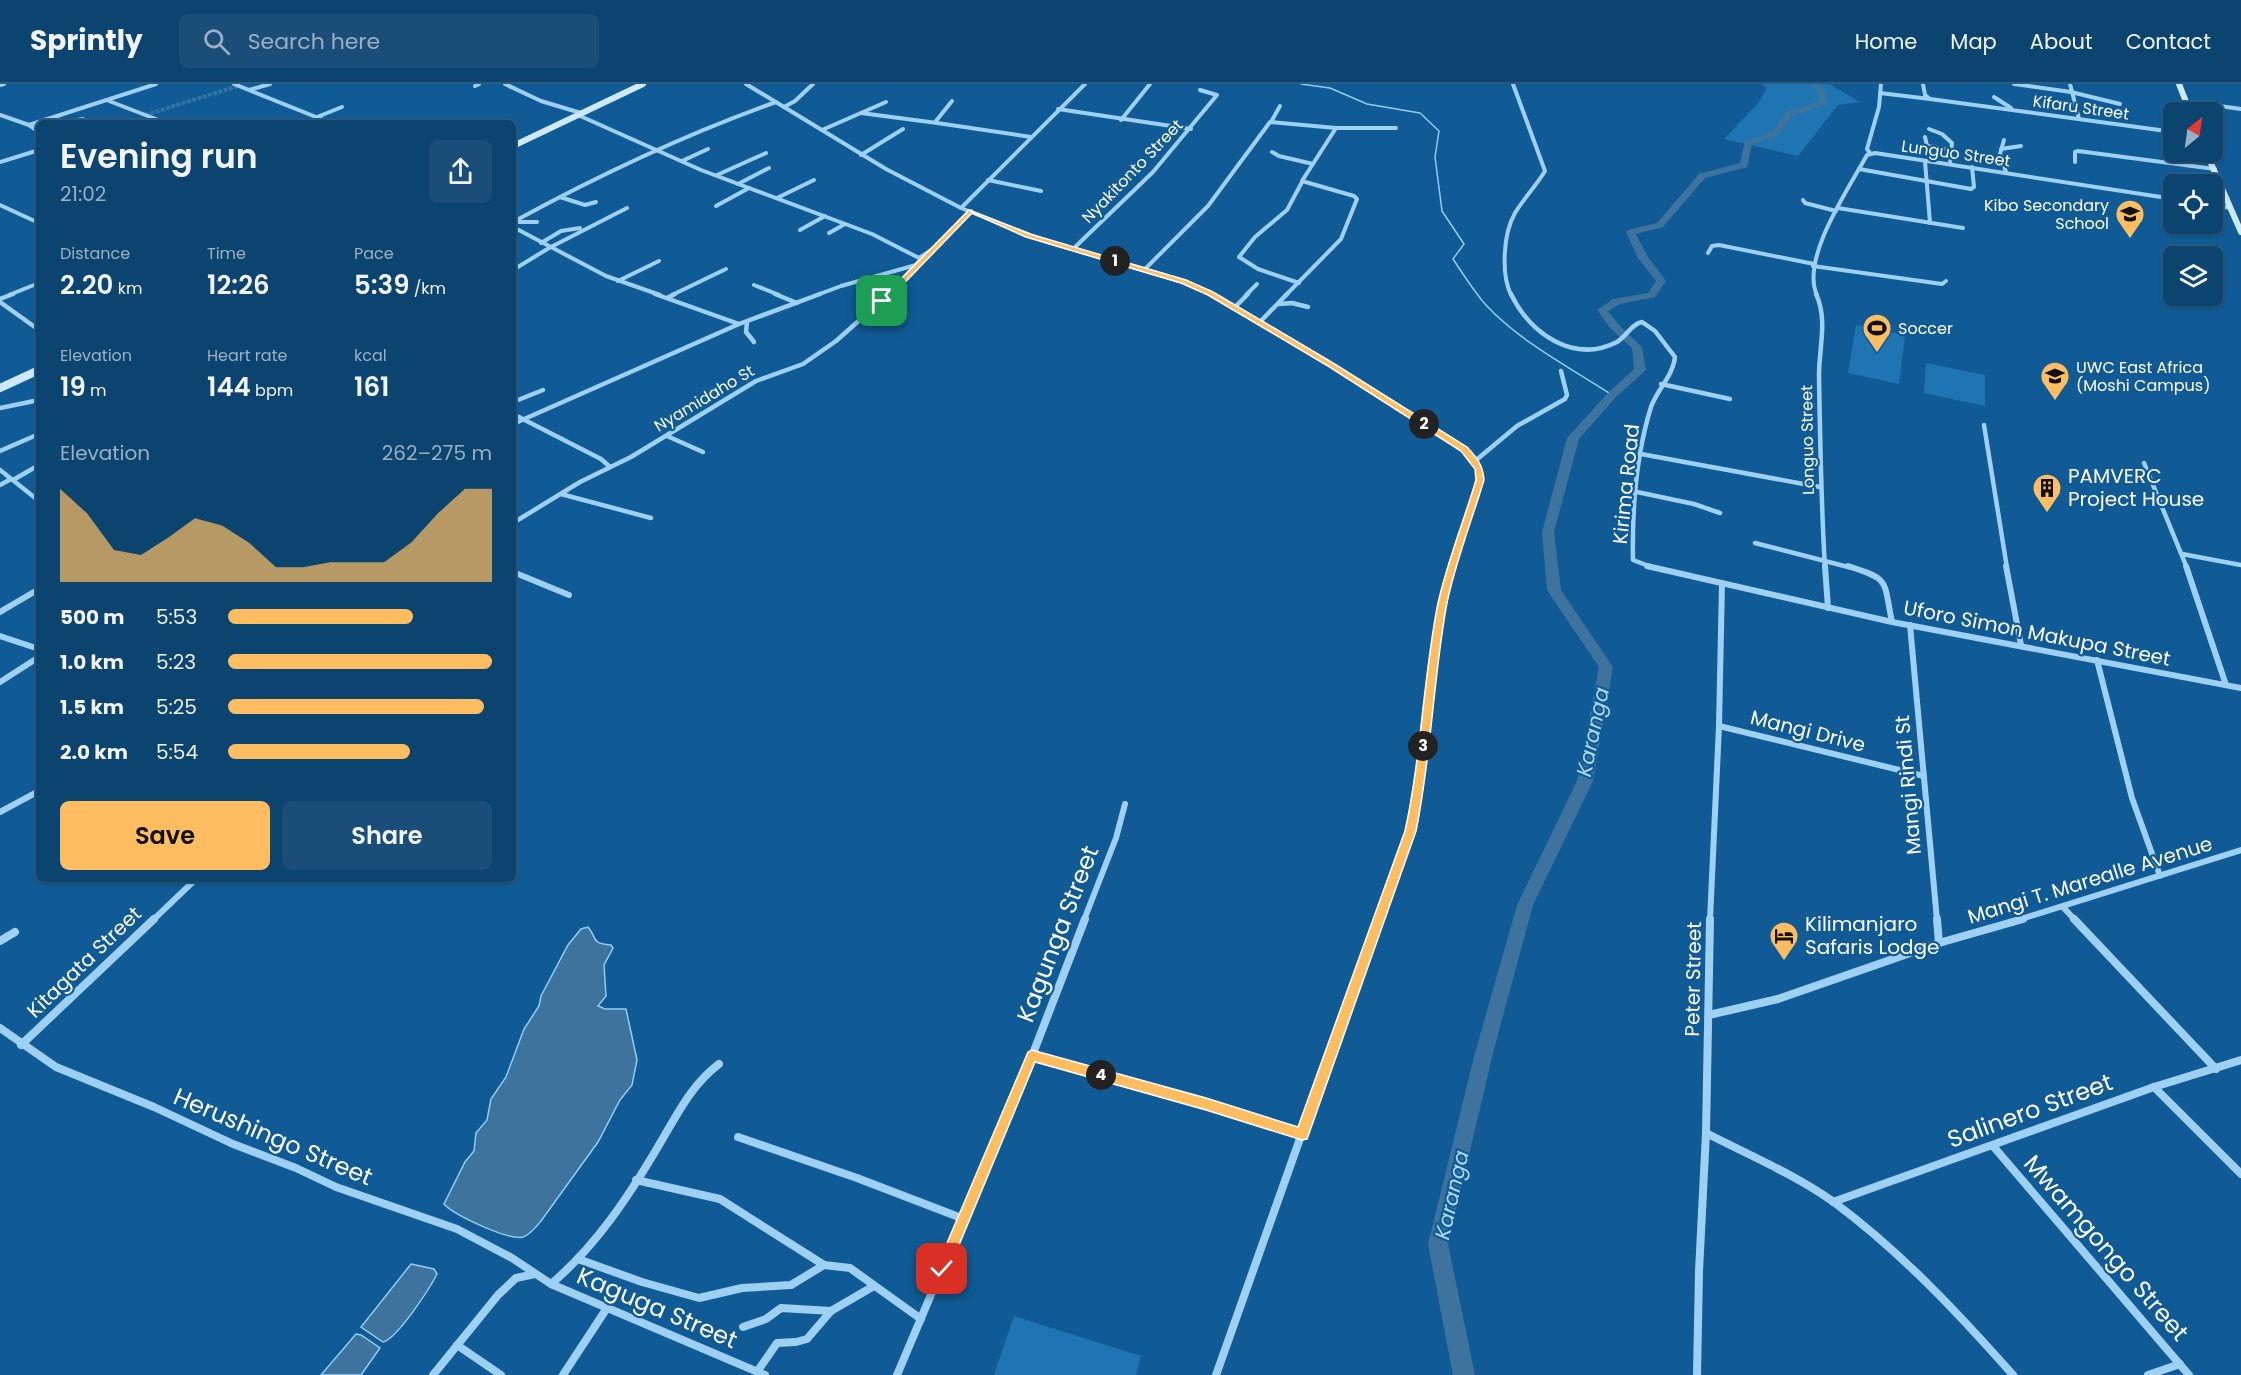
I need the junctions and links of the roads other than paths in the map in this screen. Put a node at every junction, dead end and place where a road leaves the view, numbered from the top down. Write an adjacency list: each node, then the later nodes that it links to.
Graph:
1 (156, 84): 22 (street)
2 (234, 84): 16 (street)
3 (270, 84): 16 (street)
4 (505, 84): 36 (street)
5 (642, 84): 36 (main road)
6 (746, 84): 24 (street)
7 (813, 84): 28 (street)
8 (1085, 84): 32 (street)
9 (1150, 84): 47 (street)
10 (1513, 84): 150 (street, Kirima Road)
11 (1881, 84): 19 (street)
12 (1923, 84): 21 (street)
13 (2014, 84): 18 (street)
14 (2070, 84): 18 (street)
15 (2179, 84): 26 (main road)
16 (249, 90): 38 (street)
17 (1200, 90): 55 (street, Nyakitonto Street)
18 (2071, 92): 27 (street); 41 (street)
19 (1880, 93): 21 (street, Kifaru Street); 72 (street)
20 (1994, 97): 34 (street)
21 (1930, 99): 34 (street, Kifaru Street)
22 (108, 101): 39 (street); 45 (street)
23 (952, 101): 50 (street)
24 (776, 102): 28 (street); 69 (street)
25 (886, 102): 35 (street)
26 (2186, 102)
27 (2120, 104)
28 (784, 106): 58 (street)
29 (1280, 106): 48 (street)
30 (2223, 106): 33 (street)
31 (342, 107): 38 (street)
32 (1058, 109): 47 (street); 60 (street)
33 (2241, 109)
34 (2014, 110): 41 (street, Kifaru Street)
35 (861, 113): 50 (street); 58 (street)
36 (579, 114): 63 (main road); 69 (street)
37 (0, 115): 51 (street)
38 (317, 117): 46 (street)
39 (52, 118): 42 (street); 43 (street)
40 (83, 119): 44 (street)
41 (2079, 119): 59 (street, Kifaru Street)
42 (45, 120)
43 (60, 120)
44 (78, 120)
45 (158, 120)
46 (324, 120)
47 (1121, 120): 55 (street)
48 (1271, 122): 52 (street); 130 (street)
49 (36, 123): 51 (street)
50 (937, 123): 60 (street)
51 (28, 125): 57 (street)
52 (1336, 128): 53 (street); 79 (street)
53 (1396, 128)
54 (903, 129): 73 (street)
55 (1191, 129): 122 (street, Nyakitonto Street)
56 (1929, 129): 67 (street)
57 (36, 130)
58 (822, 130): 73 (street)
59 (2163, 130)
60 (1032, 137): 88 (street)
61 (1925, 137): 67 (street)
62 (2004, 140): 66 (street)
63 (516, 145)
64 (2020, 146): 66 (street)
65 (708, 149): 76 (street)
66 (2001, 149): 85 (street)
67 (1952, 150): 80 (street)
68 (36, 151): 75 (street)
69 (658, 152): 76 (street); 94 (street)
70 (1272, 152): 79 (street)
71 (766, 153): 86 (street)
72 (1870, 153): 74 (street, Lunguo Street); 83 (street)
73 (861, 155): 103 (street)
74 (1925, 161): 80 (street, Lunguo Street); 89 (street)
75 (0, 162)
76 (681, 162): 86 (street)
77 (2075, 162): 84 (street)
78 (2211, 162): 84 (main road)
79 (1313, 164): 90 (street)
80 (1950, 164): 81 (street, Lunguo Street)
81 (1972, 167): 85 (street, Lunguo Street); 89 (street)
82 (769, 168): 91 (street)
83 (1859, 169): 89 (street); 105 (street)
84 (2215, 170): 104 (main road)
85 (2006, 172): 95 (street, Lunguo Street)
86 (717, 175): 91 (street)
87 (814, 180): 96 (street)
88 (988, 180): 93 (street); 103 (street)
89 (1926, 181): 112 (street)
90 (1302, 182): 133 (street); 133 (street)
91 (738, 184): 92 (street)
92 (749, 188): 96 (street); 100 (street)
93 (1041, 191)
94 (559, 197): 98 (street); 108 (street)
95 (2163, 197)
96 (777, 198): 107 (street)
97 (1803, 200): 105 (street)
98 (596, 202)
99 (0, 205): 109 (street)
100 (716, 206)
101 (2223, 207): 104 (street)
102 (627, 208): 121 (street)
103 (961, 208): 106 (street)
104 (2231, 208): 118 (main road)
105 (1837, 209): 112 (street); 127 (street)
106 (971, 211): 122 (street); 124 (street, Nyamidaho St)
107 (825, 216): 113 (street); 117 (street)
108 (516, 220)
109 (36, 222)
110 (516, 222): 111 (street)
111 (537, 222)
112 (1930, 223): 115 (street)
113 (845, 224): 119 (street); 124 (street)
114 (580, 228): 120 (street)
115 (1963, 228)
116 (516, 229): 120 (street)
117 (800, 230)
118 (2241, 232)
119 (829, 234)
120 (541, 243): 121 (street)
121 (549, 248): 128 (street); 131 (street)
122 (1073, 249): 130 (street)
123 (1708, 253): 127 (street)
124 (922, 258): 126 (street, Nyamidaho St)
125 (659, 261): 131 (street)
126 (916, 265): 139 (street); 162 (street, Nyamidaho St)
127 (1814, 265): 132 (street); 173 (street, Longuo Street)
128 (516, 268)
129 (726, 269): 137 (street)
130 (1144, 270): 141 (street)
131 (618, 281): 137 (street)
132 (1947, 281)
133 (1299, 283): 140 (street)
134 (36, 284): 138 (street)
135 (1257, 284): 141 (street)
136 (754, 285): 139 (street)
137 (667, 298): 145 (street)
138 (0, 302): 146 (street)
139 (797, 303): 143 (street)
140 (1279, 304): 142 (street); 144 (street)
141 (1235, 307): 144 (street)
142 (1308, 307)
143 (747, 322): 145 (street); 147 (street)
144 (1260, 322): 166 (street)
145 (738, 324): 158 (street)
146 (36, 328)
147 (754, 342)
148 (36, 371): 151 (main road)
149 (1560, 371): 166 (street)
150 (1661, 384): 153 (street); 165 (street, Kirima Road)
151 (0, 388)
152 (543, 390): 155 (street)
153 (1730, 399)
154 (36, 401): 156 (street)
155 (516, 401)
156 (0, 408)
157 (516, 416): 158 (street)
158 (522, 419): 159 (street); 169 (street)
159 (516, 422)
160 (1984, 424): 193 (street)
161 (36, 435): 163 (street)
162 (667, 436): 164 (street); 169 (street, Nyamidaho St)
163 (0, 451)
164 (703, 452)
165 (1641, 454): 173 (street); 174 (street, Kirima Road)
166 (1475, 461): 221 (street)
167 (2144, 463): 181 (street)
168 (36, 467): 171 (street)
169 (610, 467): 175 (street, Nyamidaho St)
170 (0, 470): 171 (street)
171 (12, 479): 172 (street); 176 (street)
172 (0, 485)
173 (1820, 487): 182 (street, Longuo Street)
174 (1637, 492): 177 (street); 185 (street, Kirima Road)
175 (560, 494): 178 (street); 179 (street, Nyamidaho St)
176 (36, 499)
177 (1720, 513)
178 (651, 518)
179 (516, 522)
180 (1755, 543): 182 (street)
181 (2181, 554): 183 (street); 198 (street)
182 (1826, 559): 188 (street, Longuo Street); 190 (street)
183 (2241, 565)
184 (516, 573): 187 (street)
185 (1722, 583): 188 (street, Uforo Simon Makupa Street); 200 (street, Peter Street)
186 (36, 591): 189 (street)
187 (569, 595)
188 (1828, 608): 190 (street, Uforo Simon Makupa Street)
189 (0, 612)
190 (1892, 622): 191 (street, Uforo Simon Makupa Street)
191 (1910, 625): 193 (street, Uforo Simon Makupa Street); 201 (street, Mangi Rindi St)
192 (0, 636): 194 (street)
193 (2021, 645): 196 (street, Uforo Simon Makupa Street)
194 (36, 648)
195 (36, 659): 197 (street)
196 (2097, 660): 198 (street, Uforo Simon Makupa Street); 206 (street)
197 (0, 682)
198 (2226, 685): 199 (street, Uforo Simon Makupa Street)
199 (2241, 688)
200 (1719, 726): 201 (street, Mangi Drive); 212 (street, Peter Street)
201 (1923, 776): 211 (street, Mangi Rindi St)
202 (36, 792): 204 (street)
203 (1125, 804): 215 (street, Kagunga Street)
204 (0, 812)
205 (2241, 850): 206 (street, Mangi T. Marealle Avenue)
206 (2160, 876): 208 (street, Mangi T. Marealle Avenue)
207 (193, 882): 214 (street, Kitagata Street)
208 (2063, 907): 211 (street, Mangi T. Marealle Avenue); 218 (street)
209 (15, 932): 210 (street)
210 (0, 941)
211 (1939, 943): 212 (street, Mangi T. Marealle Avenue)
212 (1709, 1016): 220 (street, Peter Street)
213 (0, 1028): 214 (street, Herushingo Street)
214 (21, 1045): 230 (street, Herushingo Street)
215 (1032, 1056): 221 (street); 227 (street, Kagunga Street)
216 (2241, 1060): 218 (street, Salinero Street)
217 (719, 1064): 225 (street)
218 (2216, 1069): 219 (street, Salinero Street)
219 (2154, 1087): 223 (street, Salinero Street); 224 (street)
220 (1706, 1133): 226 (street); 245 (street, Peter Street)
221 (1302, 1134): 244 (street)
222 (738, 1137): 227 (street)
223 (1993, 1146): 226 (street, Salinero Street); 238 (street, Mwamgongo Street)
224 (2241, 1174)
225 (636, 1180): 228 (street); 229 (street)
226 (1833, 1202): 246 (street)
227 (964, 1219): 235 (street, Kagunga Street)
228 (578, 1259): 229 (street); 231 (street)
229 (824, 1265): 232 (street)
230 (536, 1274): 231 (street, Kaguga Street); 237 (street)
231 (551, 1284): 233 (street, Kaguga Street)
232 (874, 1286): 234 (street); 235 (street)
233 (607, 1308): 239 (street, Kaguga Street); 242 (street)
234 (831, 1311): 236 (street); 239 (street)
235 (921, 1319): 243 (street, Kagunga Street)
236 (743, 1327)
237 (457, 1345): 240 (street); 241 (street)
238 (2180, 1364): 247 (street); 248 (street, Mwamgongo Street)
239 (761, 1373)
240 (433, 1375)
241 (501, 1375)
242 (563, 1375)
243 (897, 1375)
244 (1216, 1375)
245 (1697, 1375)
246 (2013, 1375)
247 (2148, 1375)
248 (2189, 1375)

